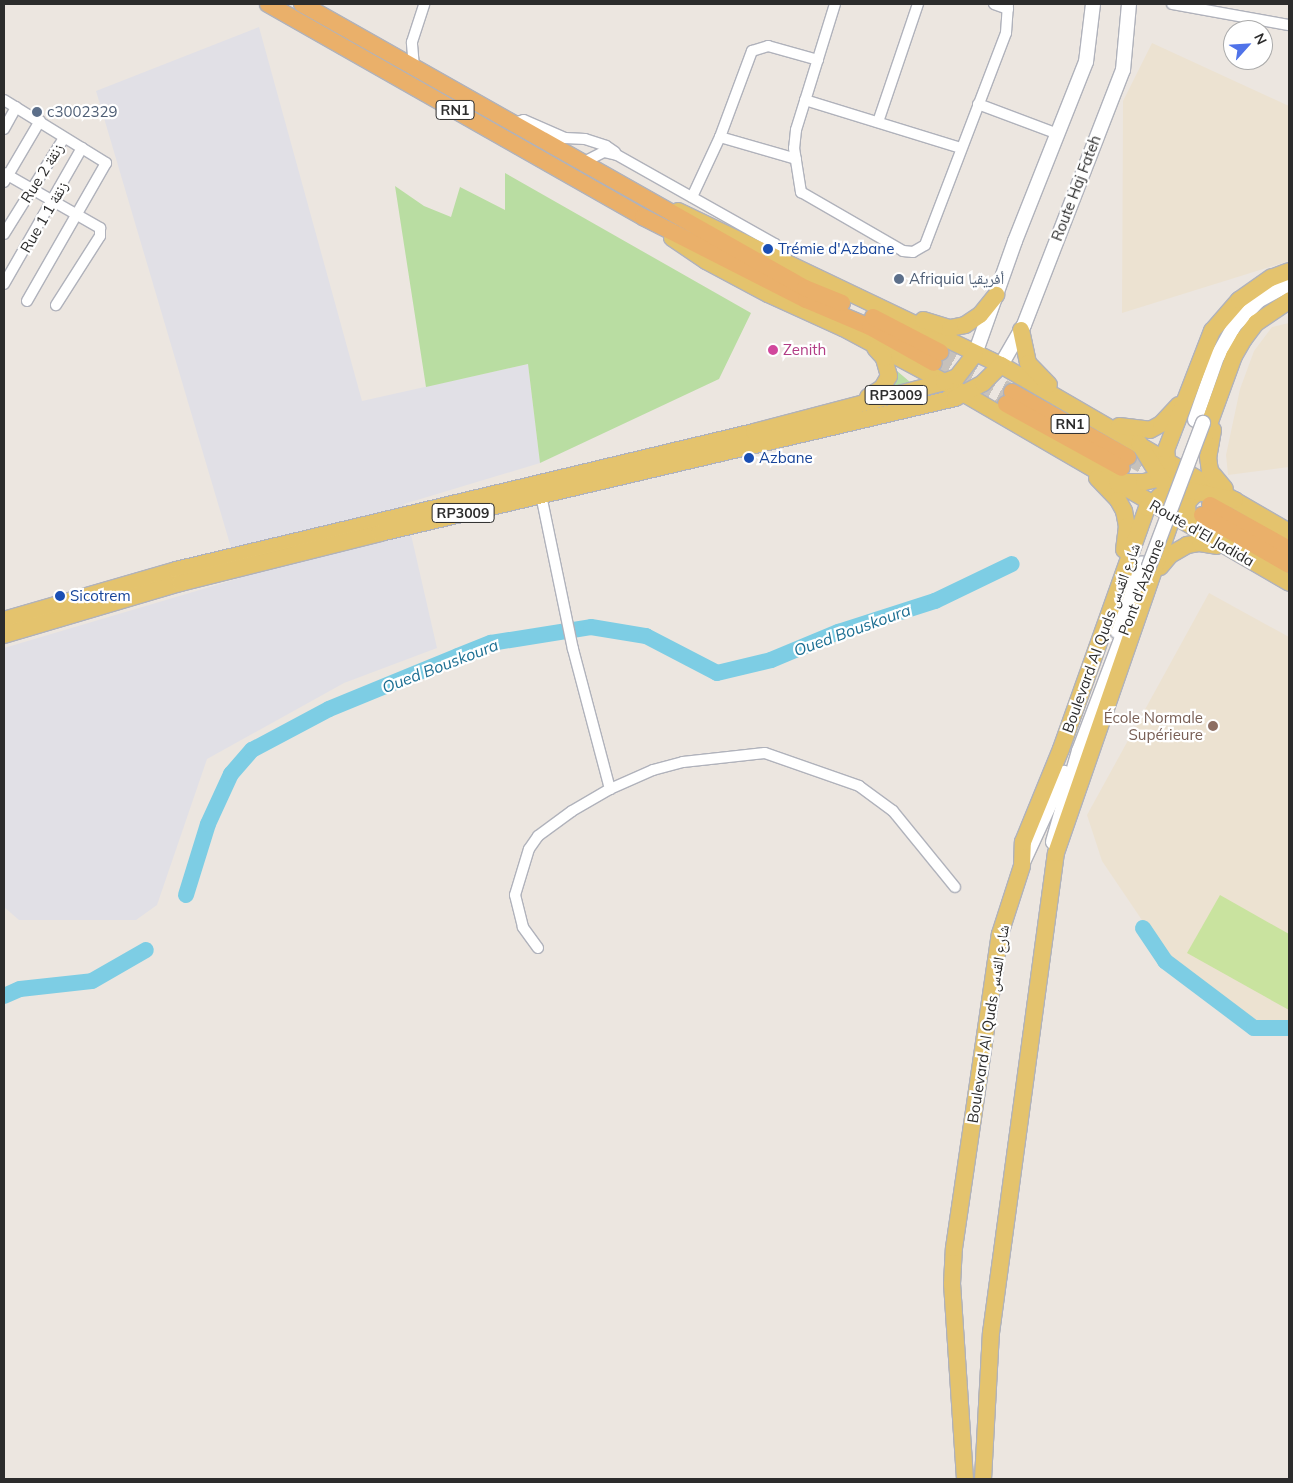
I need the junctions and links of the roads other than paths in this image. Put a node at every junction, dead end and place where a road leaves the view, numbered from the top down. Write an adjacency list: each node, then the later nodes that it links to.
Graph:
1 (268, 4): 36 (highway, RN1)
2 (302, 4): 13 (highway, RN1)
3 (424, 4): 13 (street)
4 (835, 4): 12 (street)
5 (918, 4): 19 (street)
6 (994, 4): 10 (street)
7 (1093, 4): 22 (main road)
8 (1129, 4): 48 (main road, Route Haj Fateh)
9 (1172, 4): 11 (street)
10 (1008, 6): 16 (street)
11 (1289, 25)
12 (818, 60): 15 (street); 23 (street)
13 (414, 67): 20 (highway, RN1)
14 (4, 100): 17 (street)
15 (805, 100): 19 (street); 28 (street)
16 (978, 104): 22 (street); 26 (street)
17 (16, 107): 18 (street); 21 (street)
18 (40, 121): 24 (street); 30 (street)
19 (878, 122): 26 (street)
20 (514, 123): 27 (street); 29 (highway, RN1)
21 (4, 129)
22 (1058, 134): 43 (main road)
23 (720, 137): 28 (street); 32 (street)
24 (64, 138): 25 (street); 31 (street, Rue 2 زنقة)
25 (82, 148): 34 (street, Rue 1 زنقة 1); 35 (street)
26 (961, 148): 28 (street)
27 (617, 155): 29 (street); 32 (street)
28 (796, 159)
29 (584, 162): 33 (highway, RN1)
30 (5, 176): 31 (street)
31 (32, 189): 34 (street); 37 (street, Rue 2 زنقة)
32 (692, 197): 38 (street)
33 (651, 200): 38 (main road); 50 (highway, RN1)
34 (54, 201): 35 (street); 40 (street, Rue 1 زنقة 1)
35 (77, 215): 44 (street); 46 (street)
36 (643, 217): 49 (main road); 50 (highway, RN1)
37 (4, 234)
38 (778, 258): 47 (main road)
39 (1289, 271): 55 (main road)
40 (4, 284)
41 (1289, 284): 62 (main road)
42 (1289, 292): 62 (main road)
43 (996, 295): 47 (main road); 51 (main road)
44 (27, 301)
45 (1289, 301): 54 (main road)
46 (56, 305)
47 (902, 316): 50 (main road)
48 (1020, 330): 52 (main road, Route Haj Fateh); 59 (main road)
49 (872, 345): 53 (main road); 58 (main road)
50 (942, 353): 51 (main road); 53 (main road)
51 (975, 354): 52 (main road); 52 (main road); 53 (main road)
52 (986, 376): 53 (main road); 59 (main road); 60 (main road)
53 (954, 385): 57 (main road); 58 (main road, RP3009); 60 (main road)
54 (1221, 393): 67 (main road); 70 (main road)
55 (1186, 395): 61 (main road); 65 (main road)
56 (1009, 398): 66 (highway, RN1)
57 (926, 405): 60 (main road); 69 (main road, RP3009)
58 (848, 407): 80 (main road, RP3009)
59 (1073, 407): 61 (main road)
60 (985, 408): 64 (main road)
61 (1091, 417): 63 (main road)
62 (1199, 422): 77 (main road, Pont d'Azbane, bridge)
63 (1139, 443): 65 (main road); 67 (main road); 68 (main road)
64 (1073, 456): 66 (main road, Route d'El Jadida); 79 (main road)
65 (1166, 459): 67 (main road)
66 (1121, 469): 68 (main road); 71 (main road, Route d'El Jadida)
67 (1172, 482): 68 (main road); 70 (main road); 71 (main road); 72 (main road); 72 (main road)
68 (1135, 483)
69 (541, 495): 81 (main road, RP3009); 83 (street)
70 (1235, 500): 72 (main road); 73 (main road)
71 (1150, 503): 72 (main road, Route d'El Jadida); 79 (main road, Boulevard Al Quds شارع القدس)
72 (1195, 513): 74 (main road, Route d'El Jadida); 75 (highway); 76 (highway); 77 (main road, Boulevard Al Quds شارع القدس)
73 (1289, 532)
74 (1227, 548): 77 (main road); 78 (main road, Route d'El Jadida)
75 (1289, 549)
76 (1289, 565)
77 (1149, 568): 82 (main road, Pont d'Azbane); 86 (main road, Boulevard Al Quds شارع القدس)
78 (1289, 584)
79 (1120, 585): 84 (main road, Boulevard Al Quds شارع القدس)
80 (4, 620)
81 (4, 635)
82 (1077, 750): 84 (main road); 86 (main road)
83 (610, 789): 85 (street); 87 (street)
84 (1022, 866): 88 (main road, Boulevard Al Quds شارع القدس)
85 (955, 887)
86 (1045, 925): 89 (main road, Boulevard Al Quds شارع القدس)
87 (538, 948)
88 (965, 1479)
89 (983, 1479)

